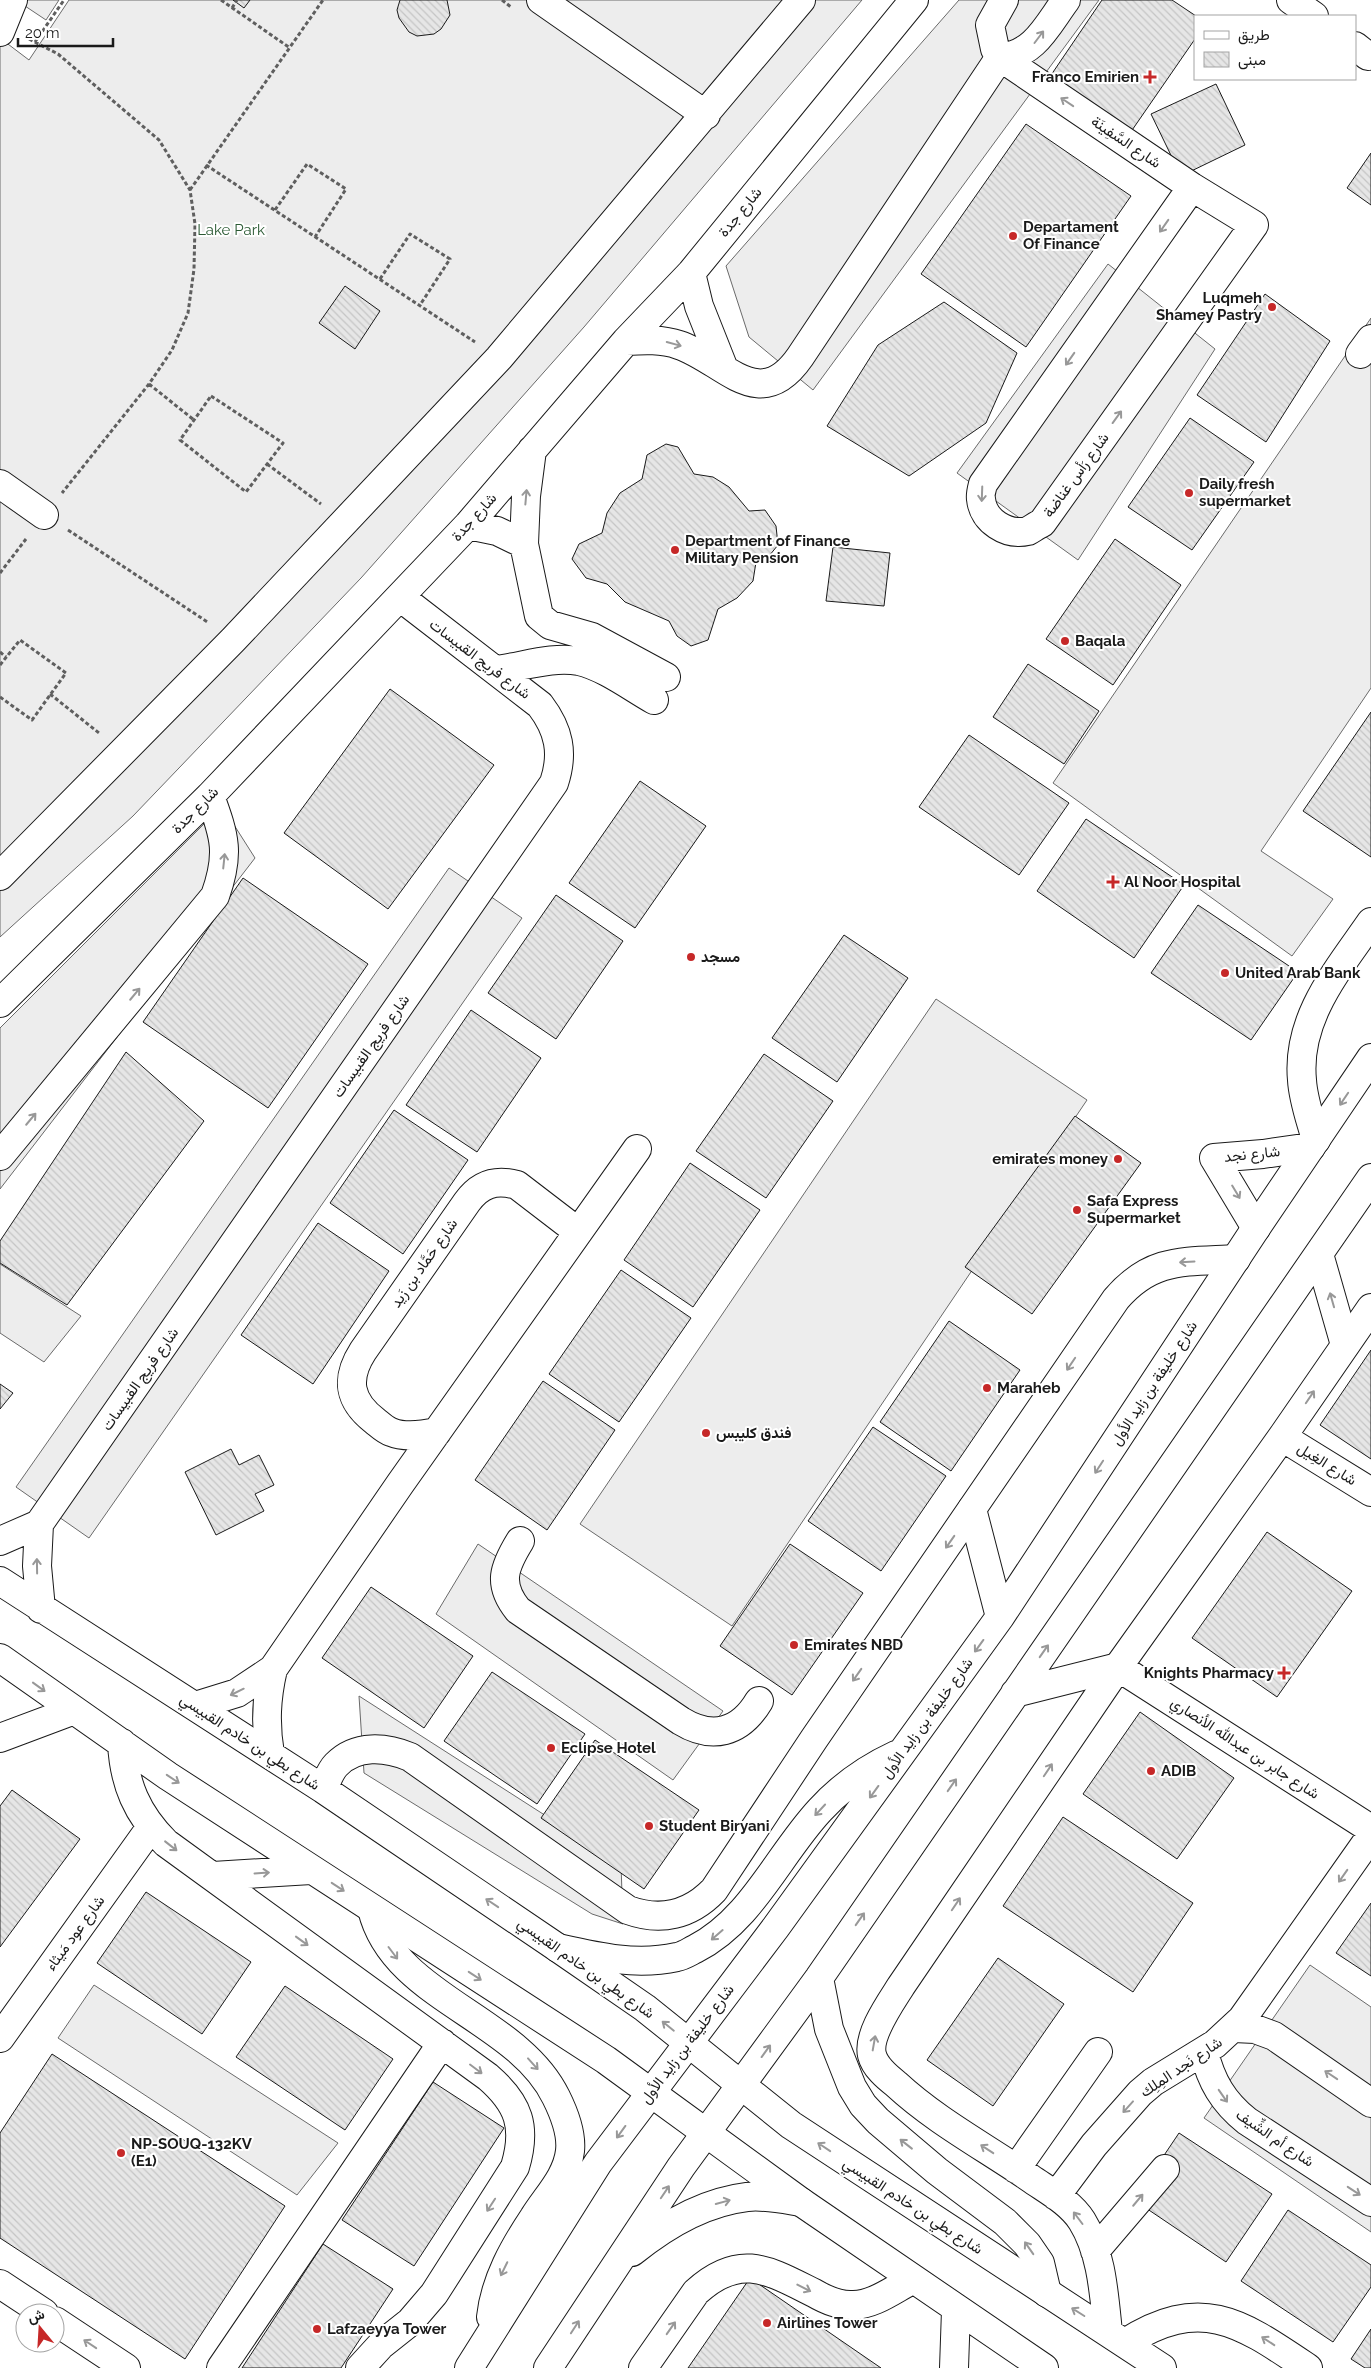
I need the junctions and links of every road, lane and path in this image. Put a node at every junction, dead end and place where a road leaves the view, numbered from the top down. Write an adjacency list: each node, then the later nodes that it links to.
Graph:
1 (13, 0): 14 (street)
2 (64, 0): 15 (path)
3 (221, 0): 12 (path)
4 (237, 0): 12 (path)
5 (324, 0): 16 (path)
6 (541, 0): 18 (street)
7 (801, 0): 18 (street)
8 (914, 0): 25 (street, شارع جدة)
9 (1004, 0): 17 (street)
10 (1066, 0): 17 (street, one-way to 10)
11 (1291, 0): 13 (street)
12 (232, 8): 16 (path)
13 (1313, 15)
14 (1, 30): 15 (path)
15 (35, 42): 21 (path)
16 (290, 48): 19 (path)
17 (1000, 57): 20 (street, شارع السَّفِينَة, one-way to 17); 30 (street)
18 (706, 115): 29 (street)
19 (206, 165): 21 (path); 22 (path)
20 (1192, 187): 23 (street, شارع السَّفِينَة); 23 (street, شارع رَأس غناضة, one-way to 23)
21 (190, 190): 31 (path)
22 (275, 210): 24 (path); 24 (path)
23 (1254, 225)
24 (315, 237): 26 (path)
25 (691, 273): 28 (street, شارع جدة); 30 (street)
26 (380, 279): 27 (path); 27 (path)
27 (420, 305): 29 (path)
28 (626, 341): 30 (street, one-way to 30); 33 (street, شارع جدة)
29 (499, 358): 37 (street)
30 (724, 369)
31 (148, 384): 32 (path); 36 (path)
32 (194, 420): 34 (path); 34 (path)
33 (532, 450): 38 (street, شارع جدة); 39 (street, one-way to 33)
34 (267, 464): 37 (path)
35 (0, 484): 36 (street)
36 (44, 515): 40 (path); 42 (path)
37 (345, 522): 42 (street)
38 (468, 525): 39 (street); 41 (street, شارع جدة)
39 (524, 544): 46 (street)
40 (0, 573)
41 (400, 597): 46 (street, شارع فريج القبيسات); 50 (street, شارع جدة)
42 (234, 640): 49 (street)
43 (0, 652): 44 (path)
44 (6, 657): 45 (path); 47 (path)
45 (0, 665)
46 (495, 670): 71 (street, شارع فريج القبيسات)
47 (50, 694): 48 (path); 49 (path)
48 (0, 697)
49 (123, 752): 51 (street)
50 (210, 796): 53 (street, شارع جدة); 57 (street, one-way to 50)
51 (0, 876)
52 (1371, 922): 55 (street)
53 (0, 1003)
54 (1371, 1058): 55 (street, شارع خليفة بن زايد الأول, one-way to 55)
55 (1314, 1143): 59 (street, شارع خليفة بن زايد الأول); 59 (street, شارع نجد, one-way to 59)
56 (637, 1149): 60 (street)
57 (0, 1156)
58 (1371, 1178): 61 (street)
59 (1256, 1228): 62 (street, شارع خليفة بن زايد الأول)
60 (577, 1231): 65 (street, شارع حَمَّاد بن زَيد); 66 (street)
61 (1320, 1254): 64 (street, one-way to 61); 80 (street, one-way to 61)
62 (1236, 1259): 70 (street, one-way to 70); 76 (street, شارع خليفة بن زايد الأول, one-way to 76)
63 (1371, 1308): 64 (street)
64 (1345, 1346): 67 (street, one-way to 64)
65 (390, 1432): 66 (street, شارع حَمَّاد بن زَيد); 68 (street)
66 (437, 1432): 68 (street)
67 (1282, 1437): 69 (street, شارع الغِيل); 78 (street)
68 (400, 1484): 79 (street)
69 (1371, 1492)
70 (972, 1509): 76 (street); 88 (street, one-way to 88)
71 (39, 1524): 72 (street); 75 (street, one-way to 71)
72 (0, 1541)
73 (520, 1541): 81 (street)
74 (0, 1581): 75 (street, شارع بطي بن خادم القبيسي)
75 (41, 1609): 82 (street, شارع بطي بن خادم القبيسي)
76 (1000, 1617): 86 (street, شارع خليفة بن زايد الأول, one-way to 86)
77 (0, 1658): 83 (street, one-way to 83)
78 (1118, 1667): 80 (street); 90 (street, شارع جابر بن عبدالله الأنصاري); 108 (street, one-way to 78)
79 (273, 1669): 82 (street, one-way to 82); 87 (street)
80 (1016, 1693): 96 (street, one-way to 80)
81 (759, 1702)
82 (195, 1706): 87 (street, شارع بطي بن خادم القبيسي)
83 (72, 1711): 84 (street); 85 (street)
84 (0, 1738)
85 (122, 1743): 89 (street); 92 (street, one-way to 92)
86 (902, 1752): 95 (street, one-way to 95); 100 (street, شارع خليفة بن زايد الأول, one-way to 100)
87 (270, 1754): 88 (street, شارع بطي بن خادم القبيسي)
88 (323, 1789): 95 (street, شارع بطي بن خادم القبيسي, one-way to 88)
89 (151, 1828): 93 (street, one-way to 93); 98 (street, شارع عود مَيثاء)
90 (1371, 1829)
91 (1371, 1836): 97 (street, شارع نَجد المِلِك, one-way to 97)
92 (311, 1870): 93 (street, one-way to 92); 94 (street, one-way to 94)
93 (213, 1876): 99 (street, one-way to 99)
94 (372, 1909): 104 (street, one-way to 104); 120 (street, one-way to 120)
95 (558, 1948): 100 (street, شارع بطي بن خادم القبيسي, one-way to 95)
96 (819, 1978): 103 (street, one-way to 96); 116 (street, one-way to 96)
97 (1234, 2028): 102 (street, شارع نَجد المِلِك); 105 (street, one-way to 97)
98 (0, 2038)
99 (442, 2043): 124 (street); 125 (street, one-way to 125)
100 (688, 2043): 103 (street, شارع بطي بن خادم القبيسي); 104 (street, شارع خليفة بن زايد الأول)
101 (1098, 2052): 108 (street)
102 (1204, 2052): 109 (street, شارع نَجد المِلِك, one-way to 109); 111 (street, شارع أم الشِّيف, one-way to 111)
103 (741, 2085): 106 (street); 116 (street, شارع بطي بن خادم القبيسي, one-way to 103)
104 (650, 2093): 106 (street); 120 (street, شارع خليفة بن زايد الأول, one-way to 120)
105 (1371, 2103)
106 (706, 2133): 110 (street); 113 (street, one-way to 106)
107 (1165, 2168): 112 (street, one-way to 107)
108 (1016, 2169): 109 (street)
109 (1056, 2196): 112 (street, one-way to 109)
110 (801, 2202): 113 (street, one-way to 110); 114 (street)
111 (1371, 2202)
112 (1095, 2251): 121 (street)
113 (610, 2274): 127 (street, one-way to 113)
114 (912, 2280): 118 (street); 128 (street, one-way to 114)
115 (0, 2284): 117 (street)
116 (1047, 2293): 121 (street, شارع بطي بن خادم القبيسي, one-way to 116)
117 (29, 2303)
118 (956, 2310): 122 (street); 129 (street)
119 (65, 2328): 123 (street, one-way to 119)
120 (488, 2335): 126 (street, شارع خليفة بن زايد الأول)
121 (1116, 2337): 130 (street, شارع بطي بن خادم القبيسي); 131 (street, one-way to 121)
122 (1033, 2366)
123 (126, 2368)
124 (221, 2368)
125 (360, 2368)
126 (469, 2368)
127 (548, 2368)
128 (643, 2368)
129 (954, 2368)
130 (1162, 2368)
131 (1308, 2368)

